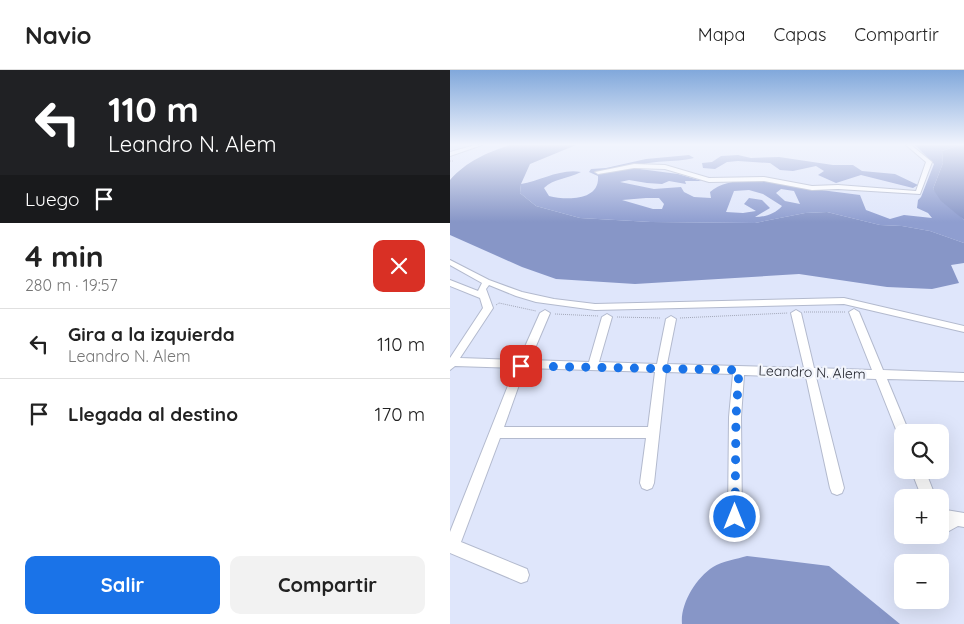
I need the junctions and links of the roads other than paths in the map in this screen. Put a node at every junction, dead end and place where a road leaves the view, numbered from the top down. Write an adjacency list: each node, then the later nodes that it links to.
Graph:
1 (605, 171): 4 (street)
2 (678, 171): 3 (street)
3 (926, 171)
4 (598, 172)
5 (450, 262): 7 (street)
6 (450, 283): 8 (street)
7 (486, 283): 8 (street); 14 (street)
8 (484, 296): 15 (street)
9 (854, 312): 21 (street)
10 (545, 313): 16 (street)
11 (796, 313): 20 (street)
12 (608, 316): 17 (street)
13 (670, 319): 18 (street)
14 (964, 329)
15 (451, 364): 16 (street, Leandro N. Alem)
16 (521, 366): 17 (street, Leandro N. Alem); 24 (street)
17 (593, 366): 18 (street, Leandro N. Alem)
18 (661, 368): 19 (street, Leandro N. Alem); 25 (street)
19 (739, 370): 20 (street, Leandro N. Alem); 28 (street)
20 (811, 372): 21 (street, Leandro N. Alem); 27 (street)
21 (880, 374): 22 (street, Leandro N. Alem); 23 (street)
22 (964, 376)
23 (901, 424)
24 (495, 432): 25 (street); 29 (street)
25 (652, 433): 26 (street)
26 (647, 483)
27 (837, 488)
28 (735, 517)
29 (521, 575)

